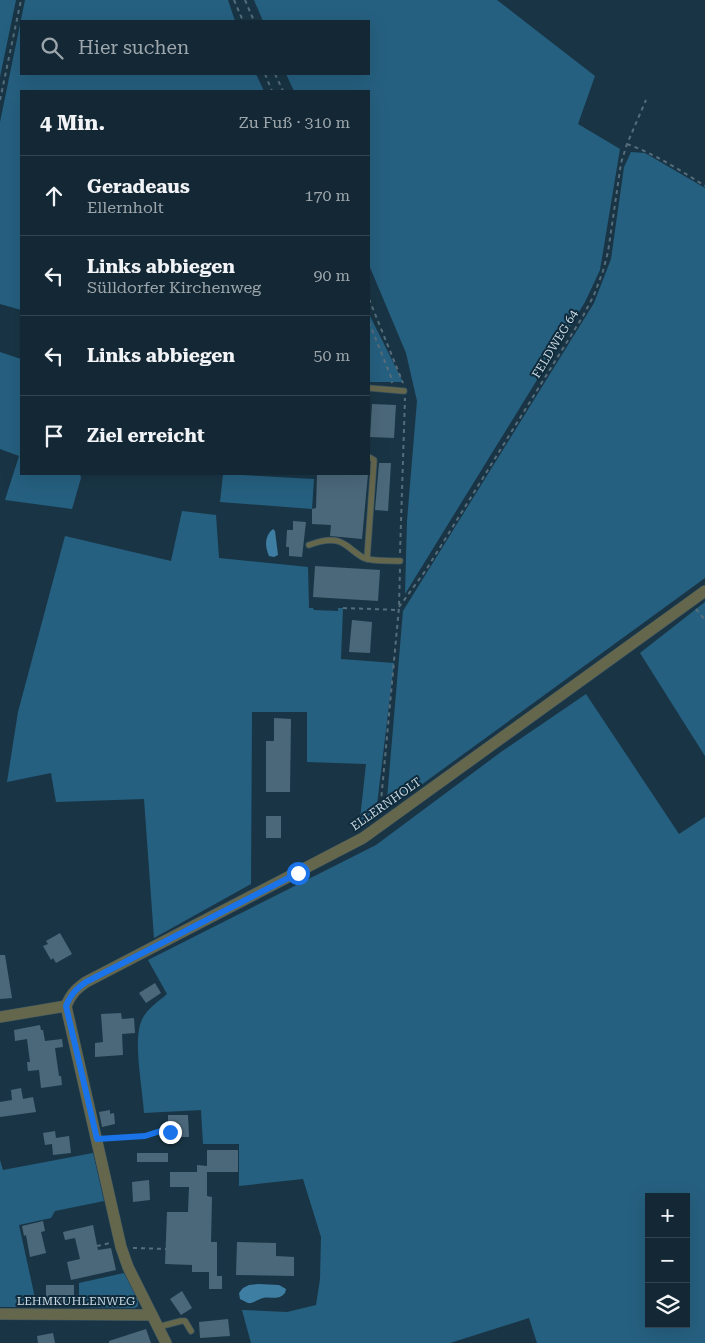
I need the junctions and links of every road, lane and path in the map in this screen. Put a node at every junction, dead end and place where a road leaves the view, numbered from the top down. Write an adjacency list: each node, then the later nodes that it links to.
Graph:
1 (21, 0): 10 (path)
2 (234, 0): 4 (path)
3 (245, 0): 5 (path)
4 (243, 20)
5 (254, 20)
6 (265, 75): 8 (path)
7 (275, 75): 9 (path)
8 (272, 90)
9 (283, 90)
10 (0, 100)
11 (646, 100): 12 (path, FELDWEG 64)
12 (627, 144): 13 (path); 24 (path, FELDWEG 64)
13 (705, 186)
14 (370, 324): 16 (path)
15 (370, 388): 16 (lane)
16 (393, 390): 17 (lane)
17 (404, 391)
18 (370, 458): 20 (lane)
19 (309, 545): 20 (lane)
20 (367, 559): 21 (lane)
21 (400, 561)
22 (705, 591): 23 (street, ELLERNHOLT)
23 (690, 602): 25 (path); 26 (street, ELLERNHOLT)
24 (343, 608)
25 (705, 620)
26 (66, 1006): 27 (street); 29 (street)
27 (0, 1016)
28 (173, 1132): 29 (path)
29 (97, 1139): 30 (street)
30 (121, 1247): 31 (path); 33 (street)
31 (166, 1249)
32 (0, 1314): 33 (street, LEHMKUHLENWEG)
33 (152, 1315): 34 (street)
34 (158, 1328): 35 (lane); 36 (street)
35 (191, 1332)
36 (166, 1343)

